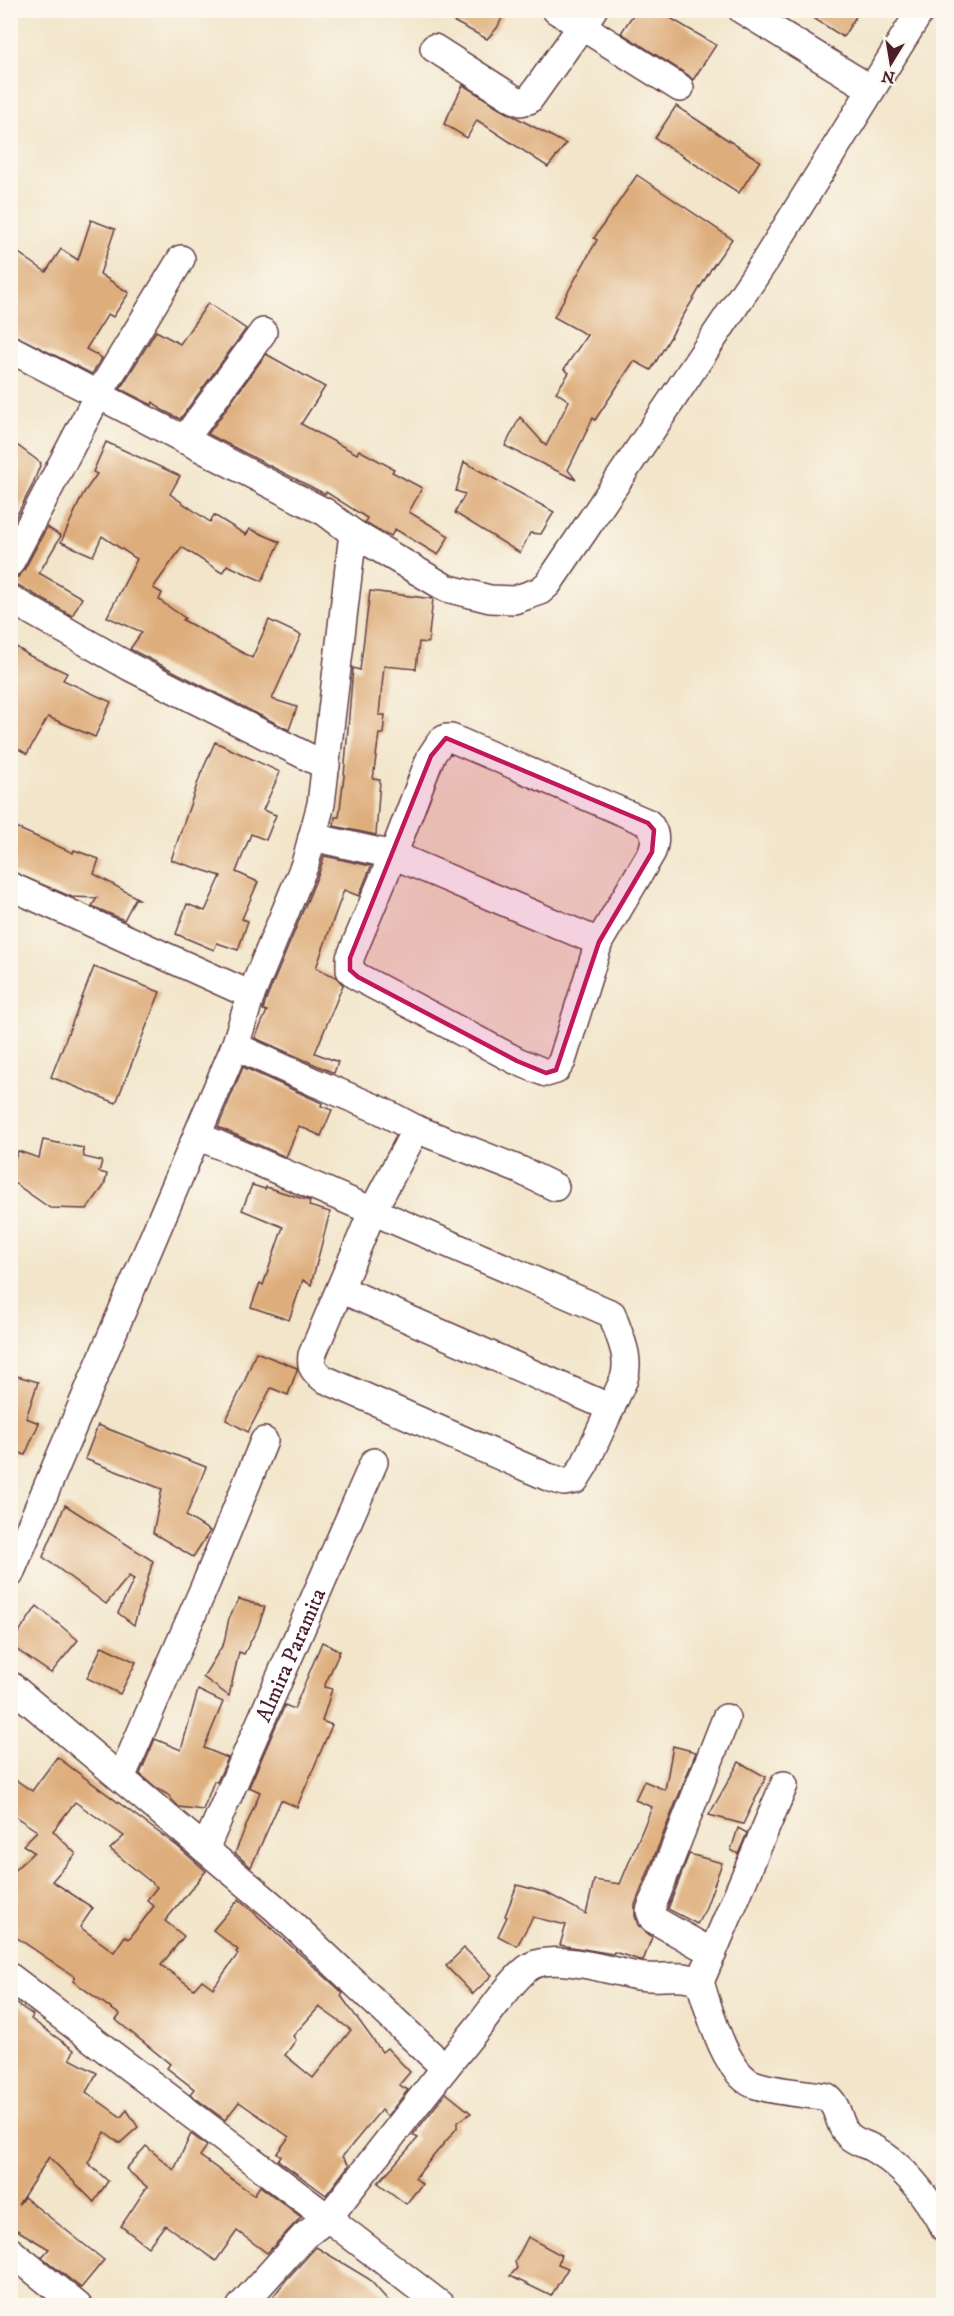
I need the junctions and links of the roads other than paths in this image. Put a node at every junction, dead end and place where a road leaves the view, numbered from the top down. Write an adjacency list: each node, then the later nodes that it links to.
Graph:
1 (556, 10): 4 (street)
2 (742, 10): 7 (street)
3 (919, 11): 7 (street)
4 (588, 18): 5 (street); 6 (street)
5 (434, 48)
6 (680, 88)
7 (871, 89): 13 (street)
8 (181, 259): 11 (street)
9 (263, 332): 12 (street)
10 (10, 349): 11 (street)
11 (98, 395): 12 (street); 14 (street)
12 (184, 440): 13 (street)
13 (353, 533): 16 (street)
14 (10, 563)
15 (10, 599): 16 (street)
16 (326, 766): 17 (street)
17 (312, 837): 18 (street); 21 (street)
18 (393, 855): 20 (street); 20 (street); 20 (street)
19 (10, 886): 21 (street)
20 (599, 942)
21 (251, 995): 22 (street)
22 (236, 1046): 23 (street); 24 (street)
23 (416, 1129): 25 (street); 26 (street)
24 (198, 1136): 26 (street); 31 (street)
25 (555, 1187)
26 (373, 1210): 27 (street); 28 (street)
27 (340, 1289): 28 (street); 28 (street)
28 (611, 1408)
29 (264, 1441): 34 (street)
30 (374, 1461): 36 (street, Almira Paramita)
31 (10, 1574)
32 (10, 1685): 34 (street)
33 (726, 1718): 37 (street)
34 (121, 1778): 36 (street)
35 (784, 1785): 37 (street)
36 (206, 1849): 40 (street)
37 (713, 1953): 39 (street)
38 (10, 1977): 41 (street)
39 (700, 1982): 40 (street); 42 (street)
40 (445, 2068): 41 (street)
41 (328, 2218): 45 (street); 46 (street)
42 (944, 2228)
43 (10, 2251): 44 (street)
44 (78, 2306)
45 (242, 2306)
46 (442, 2306)

